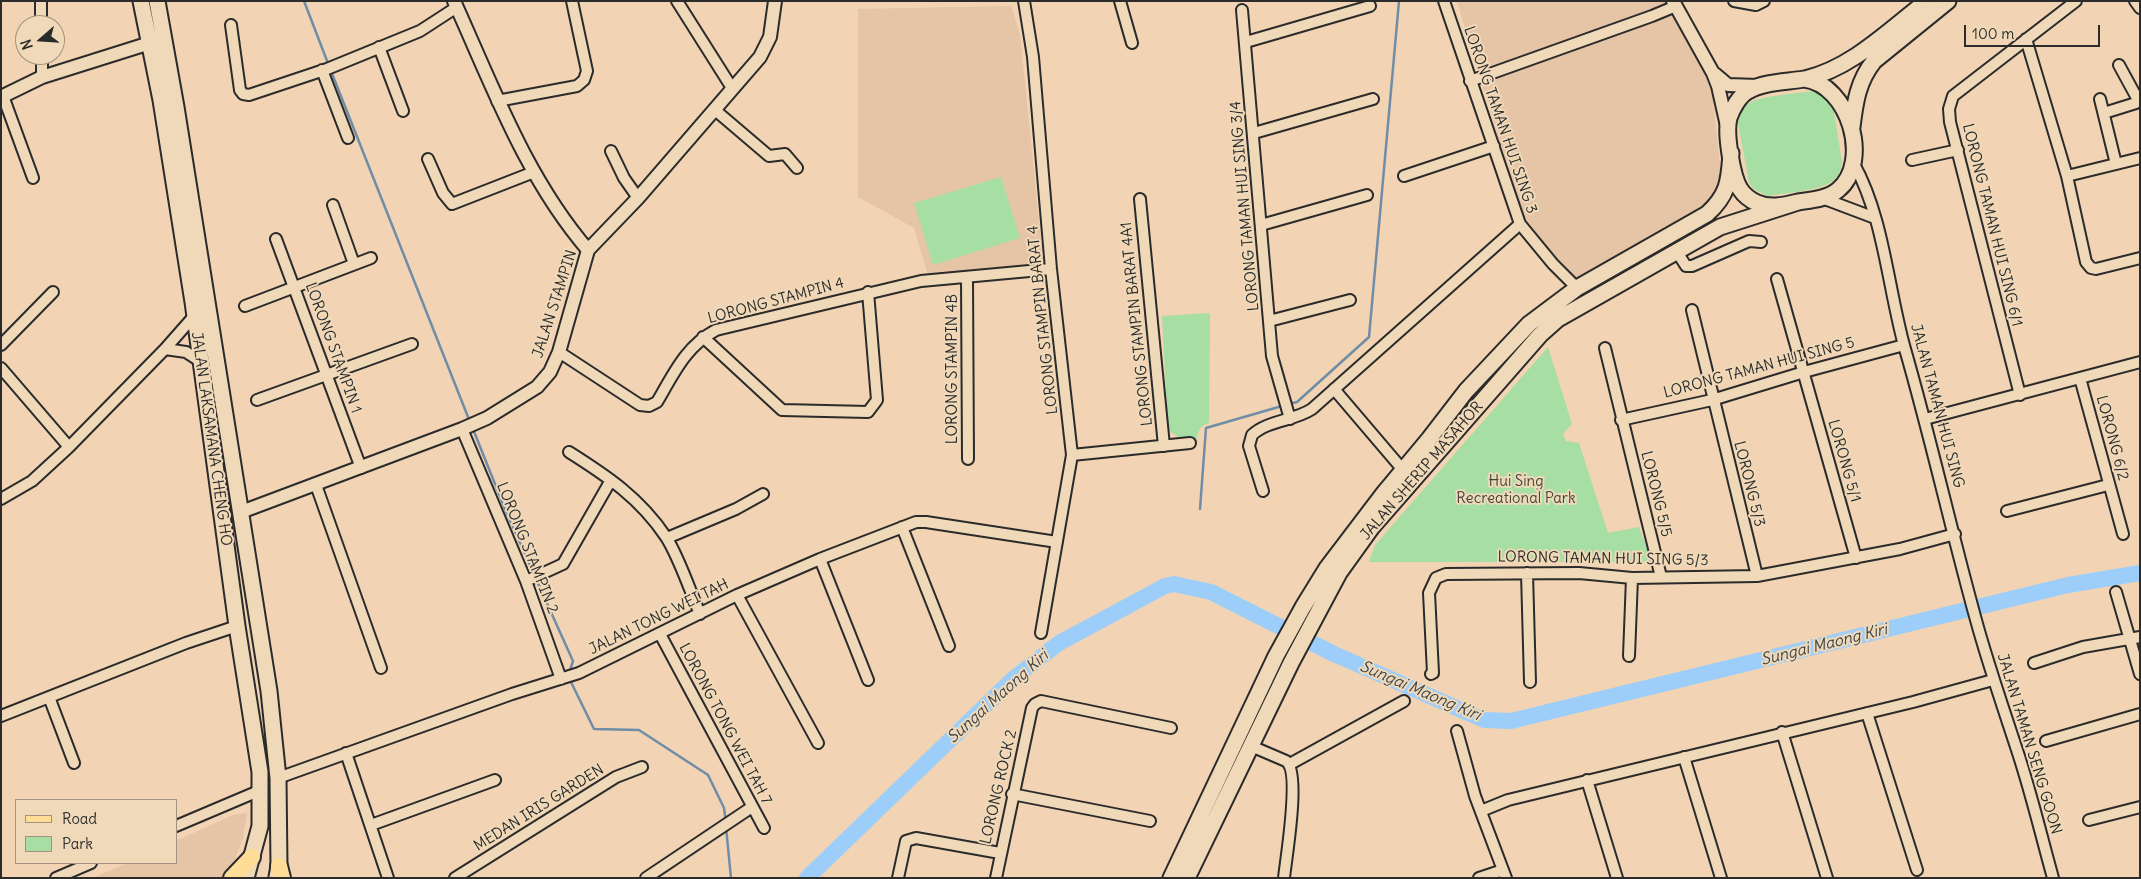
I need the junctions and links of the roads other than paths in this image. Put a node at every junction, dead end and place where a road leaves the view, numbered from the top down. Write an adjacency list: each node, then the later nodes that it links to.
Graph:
1 (41, 1): 21 (street)
2 (141, 1): 25 (main road, JALAN LAKSAMANA CHENG HO)
3 (156, 1): 126 (main road, JALAN LAKSAMANA CHENG HO)
4 (572, 1): 40 (street)
5 (677, 1): 36 (street)
6 (775, 1): 36 (street, JALAN STAMPIN)
7 (1024, 1): 78 (street, LORONG STAMPIN BARAT 4)
8 (1120, 1): 26 (street)
9 (1444, 1): 34 (street, LORONG TAMAN HUI SING 3)
10 (1734, 1): 11 (street)
11 (1764, 1)
12 (1927, 1): 33 (main road)
13 (1948, 1): 44 (main road)
14 (2076, 1): 23 (street, LORONG TAMAN HUI SING 6/1)
15 (2135, 1): 19 (street)
16 (456, 4): 27 (street); 40 (street)
17 (1674, 4): 31 (street); 34 (street)
18 (1370, 6): 24 (street)
19 (2140, 8)
20 (1242, 10): 24 (street, LORONG TAMAN HUI SING 3/4)
21 (41, 15)
22 (231, 25): 30 (street)
23 (2026, 39): 49 (street, LORONG TAMAN HUI SING 6/1); 60 (street)
24 (1246, 42): 46 (street, LORONG TAMAN HUI SING 3/4)
25 (150, 43): 32 (street); 88 (main road, JALAN LAKSAMANA CHENG HO)
26 (1132, 43)
27 (379, 48): 30 (street); 42 (street)
28 (42, 65): 32 (street)
29 (2120, 65): 43 (street)
30 (324, 70): 47 (street)
31 (1713, 73): 35 (street); 45 (street)
32 (42, 77): 37 (street)
33 (1804, 79): 35 (main road); 44 (main road)
34 (1470, 81): 48 (street, LORONG TAMAN HUI SING 3)
35 (1758, 86): 45 (main road)
36 (732, 88): 41 (street, JALAN STAMPIN)
37 (2, 97): 61 (street)
38 (2100, 98): 43 (street)
39 (1373, 99): 46 (street)
40 (497, 101): 58 (street)
41 (715, 110): 57 (street); 63 (street, JALAN STAMPIN)
42 (403, 111)
43 (2104, 113): 56 (street)
44 (1851, 128): 55 (main road)
45 (1727, 130): 51 (main road)
46 (1254, 133): 70 (street, LORONG TAMAN HUI SING 3/4)
47 (348, 138)
48 (1494, 146): 59 (street); 69 (street, LORONG TAMAN HUI SING 3)
49 (1958, 150): 54 (street); 104 (street, LORONG TAMAN HUI SING 6/1)
50 (611, 151): 63 (street)
51 (1731, 153): 66 (main road); 82 (main road, JALAN SHERIP MASAHOR)
52 (2140, 158): 56 (street)
53 (428, 159): 58 (street)
54 (1912, 160)
55 (1854, 164): 64 (main road); 68 (street, JALAN TAMAN HUI SING)
56 (2116, 164): 60 (street)
57 (797, 168)
58 (534, 172): 73 (street)
59 (1404, 176)
60 (2067, 176): 76 (street)
61 (33, 178)
62 (1367, 195): 70 (street)
63 (638, 198): 73 (street, JALAN STAMPIN)
64 (1822, 198): 66 (main road); 68 (street)
65 (1140, 200): 112 (street, LORONG STAMPIN BARAT 4A1)
66 (1798, 202): 74 (main road, JALAN SHERIP MASAHOR)
67 (333, 205): 77 (street)
68 (1875, 218): 93 (street, JALAN TAMAN HUI SING)
69 (1520, 224): 82 (street, LORONG TAMAN HUI SING 3); 103 (street)
70 (1260, 225): 89 (street, LORONG TAMAN HUI SING 3/4)
71 (276, 239): 81 (street, LORONG STAMPIN 1)
72 (1761, 242): 74 (street)
73 (588, 250): 96 (street, JALAN STAMPIN)
74 (1677, 252): 168 (main road, JALAN SHERIP MASAHOR)
75 (371, 258): 77 (street)
76 (2140, 258)
77 (354, 264): 81 (street)
78 (1051, 269): 79 (street, LORONG STAMPIN 4); 115 (street, LORONG STAMPIN BARAT 4)
79 (967, 278): 84 (street, LORONG STAMPIN 4); 116 (street, LORONG STAMPIN 4B)
80 (1777, 279): 100 (street, LORONG 5/1)
81 (295, 287): 86 (street); 101 (street, LORONG STAMPIN 1)
82 (1576, 288): 118 (main road, JALAN SHERIP MASAHOR)
83 (53, 292): 92 (street)
84 (868, 292): 90 (street, LORONG STAMPIN 4); 90 (street)
85 (1350, 300): 89 (street)
86 (245, 306)
87 (1692, 310): 106 (street, LORONG 5/3)
88 (195, 315): 95 (street); 97 (main road, JALAN LAKSAMANA CHENG HO)
89 (1269, 322): 107 (street, LORONG TAMAN HUI SING 3/4)
90 (703, 337): 96 (street, LORONG STAMPIN 4)
91 (412, 344): 101 (street)
92 (1, 345)
93 (1904, 345): 100 (street, LORONG TAMAN HUI SING 5); 108 (street, JALAN TAMAN HUI SING)
94 (1605, 348): 109 (street, LORONG 5/5)
95 (165, 349): 97 (street); 113 (street)
96 (559, 352): 110 (street, JALAN STAMPIN)
97 (200, 361): 142 (main road, JALAN LAKSAMANA CHENG HO)
98 (2140, 362): 102 (street)
99 (1, 368): 113 (street)
100 (1804, 372): 106 (street, LORONG TAMAN HUI SING 5); 132 (street, LORONG 5/1)
101 (326, 375): 105 (street); 117 (street, LORONG STAMPIN 1)
102 (2080, 378): 104 (street); 121 (street, LORONG 6/2)
103 (1334, 389): 107 (street); 118 (street)
104 (2020, 395): 108 (street)
105 (257, 400)
106 (1712, 400): 109 (street, LORONG TAMAN HUI SING 5); 136 (street, LORONG 5/3)
107 (1289, 417): 122 (street)
108 (1925, 419): 128 (street, JALAN TAMAN HUI SING)
109 (1621, 420): 135 (street, LORONG 5/5)
110 (465, 428): 117 (street, JALAN STAMPIN); 138 (street, LORONG STAMPIN 2)
111 (1190, 443): 112 (street)
112 (1164, 446): 115 (street)
113 (69, 447): 124 (street)
114 (569, 452): 119 (street)
115 (1072, 455): 131 (street, LORONG STAMPIN BARAT 4)
116 (968, 459)
117 (361, 468): 120 (street, JALAN STAMPIN)
118 (1403, 470): 201 (main road, JALAN SHERIP MASAHOR)
119 (611, 480): 130 (street); 138 (street)
120 (316, 485): 126 (street, JALAN STAMPIN); 151 (street)
121 (2108, 485): 125 (street); 129 (street, LORONG 6/2)
122 (1263, 492)
123 (763, 494): 130 (street)
124 (1, 499)
125 (2007, 510)
126 (241, 512): 142 (main road); 174 (main road, JALAN LAKSAMANA CHENG HO)
127 (902, 527): 131 (street, JALAN TONG WEI TAH); 133 (street, JALAN TONG WEI TAH); 148 (street)
128 (1955, 534): 132 (street, LORONG TAMAN HUI SING 5/3); 141 (street, JALAN TAMAN HUI SING)
129 (2123, 534)
130 (667, 538): 143 (street)
131 (1057, 542): 145 (street, LORONG STAMPIN BARAT 4)
132 (1856, 558): 136 (street, LORONG TAMAN HUI SING 5/3)
133 (820, 559): 140 (street, JALAN TONG WEI TAH); 155 (street)
134 (1527, 573): 137 (street, LORONG TAMAN HUI SING 5/3); 152 (street, LORONG TAMAN HUI SING 5/3); 157 (street)
135 (1661, 576): 136 (street, LORONG TAMAN HUI SING 5/3); 137 (street, LORONG TAMAN HUI SING 5/3)
136 (1757, 576)
137 (1632, 578): 149 (street)
138 (529, 580): 154 (street, LORONG STAMPIN 2)
139 (2116, 592): 147 (street)
140 (737, 595): 143 (street, JALAN TONG WEI TAH); 167 (street)
141 (1971, 601): 156 (street, JALAN TAMAN SENG GOON)
142 (234, 606): 144 (main road, JALAN LAKSAMANA CHENG HO)
143 (700, 614): 146 (street, JALAN TONG WEI TAH)
144 (237, 626): 158 (street); 177 (main road, JALAN LAKSAMANA CHENG HO)
145 (1041, 633)
146 (660, 634): 154 (street, JALAN TONG WEI TAH); 179 (street, LORONG TONG WEI TAH 7)
147 (2135, 638): 150 (street); 153 (street)
148 (949, 646)
149 (1629, 656)
150 (2034, 663)
151 (381, 668)
152 (1431, 674)
153 (2140, 674)
154 (564, 678): 169 (street, JALAN TONG WEI TAH)
155 (868, 680)
156 (1993, 680): 160 (street); 208 (street, JALAN TAMAN SENG GOON)
157 (1530, 682)
158 (49, 697): 162 (street); 171 (street)
159 (1404, 701): 172 (street)
160 (1867, 713): 165 (street); 190 (street)
161 (2140, 714): 166 (street)
162 (1, 716)
163 (1170, 728): 178 (street, LORONG ROCK 2)
164 (1457, 731): 181 (street)
165 (1782, 732): 170 (street); 207 (street)
166 (2046, 741)
167 (818, 743)
168 (1251, 746): 172 (street); 202 (main road, JALAN SHERIP MASAHOR)
169 (346, 753): 174 (street, JALAN TONG WEI TAH); 185 (street)
170 (1684, 757): 176 (street); 206 (street)
171 (74, 763)
172 (1290, 764): 203 (street)
173 (642, 767): 197 (street, MEDAN IRIS GARDEN)
174 (278, 778): 191 (main road, JALAN LAKSAMANA CHENG HO)
175 (495, 780): 185 (street)
176 (1587, 780): 181 (street); 205 (street)
177 (261, 790): 184 (street); 188 (main road, JALAN LAKSAMANA CHENG HO)
178 (1012, 794): 183 (street); 187 (street, LORONG ROCK 2)
179 (752, 807): 186 (street, LORONG TONG WEI TAH 7); 198 (street)
180 (2140, 807): 182 (street)
181 (1481, 811): 192 (street)
182 (2089, 820)
183 (1150, 821)
184 (178, 825)
185 (371, 825): 196 (street)
186 (764, 828)
187 (1000, 852): 199 (street); 200 (street, LORONG ROCK 2)
188 (252, 857): 194 (main road); 195 (main road, JALAN LAKSAMANA CHENG HO)
189 (88, 864): 193 (street)
190 (1917, 870)
191 (279, 874)
192 (1505, 874): 204 (street)
193 (56, 878)
194 (232, 878)
195 (246, 878)
196 (388, 878)
197 (455, 878)
198 (646, 878)
199 (898, 878)
200 (996, 878)
201 (1170, 878)
202 (1187, 878)
203 (1284, 878)
204 (1479, 878)
205 (1617, 878)
206 (1721, 878)
207 (1827, 878)
208 (2053, 878)

